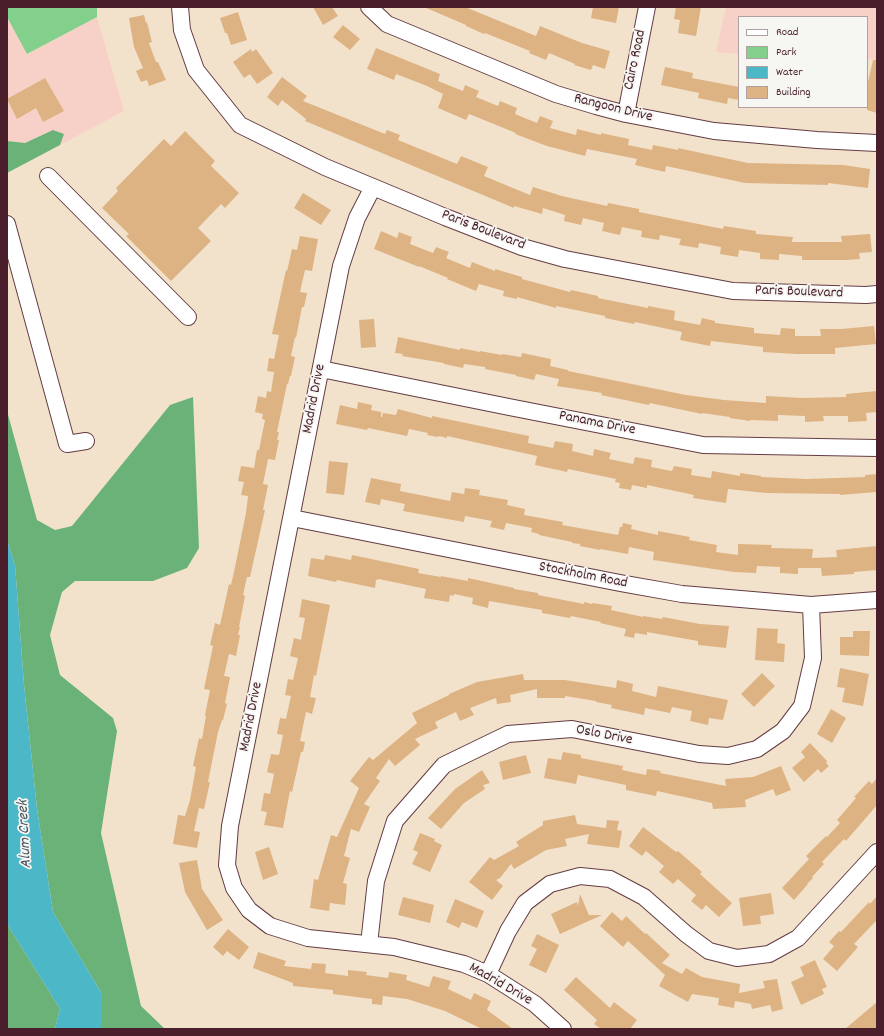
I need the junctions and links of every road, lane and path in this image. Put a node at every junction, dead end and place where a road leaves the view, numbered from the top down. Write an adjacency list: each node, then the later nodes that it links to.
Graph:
1 (180, 7): 7 (street, Paris Boulevard)
2 (369, 7): 4 (street, Rangoon Drive)
3 (647, 7): 4 (street, Cairo Road)
4 (626, 114): 5 (street, Rangoon Drive)
5 (877, 143)
6 (48, 176): 10 (street)
7 (373, 187): 9 (street, Paris Boulevard); 11 (street, Madrid Drive)
8 (7, 224): 12 (street)
9 (877, 294)
10 (188, 317)
11 (321, 369): 13 (street, Panama Drive); 14 (street, Madrid Drive)
12 (86, 441)
13 (877, 448)
14 (292, 518): 16 (street, Stockholm Road); 18 (street, Madrid Drive)
15 (877, 600): 16 (street, Stockholm Road)
16 (811, 605): 18 (street, Oslo Drive)
17 (877, 852): 19 (street)
18 (369, 944): 19 (street, Madrid Drive)
19 (488, 974): 20 (street, Madrid Drive)
20 (563, 1029)

